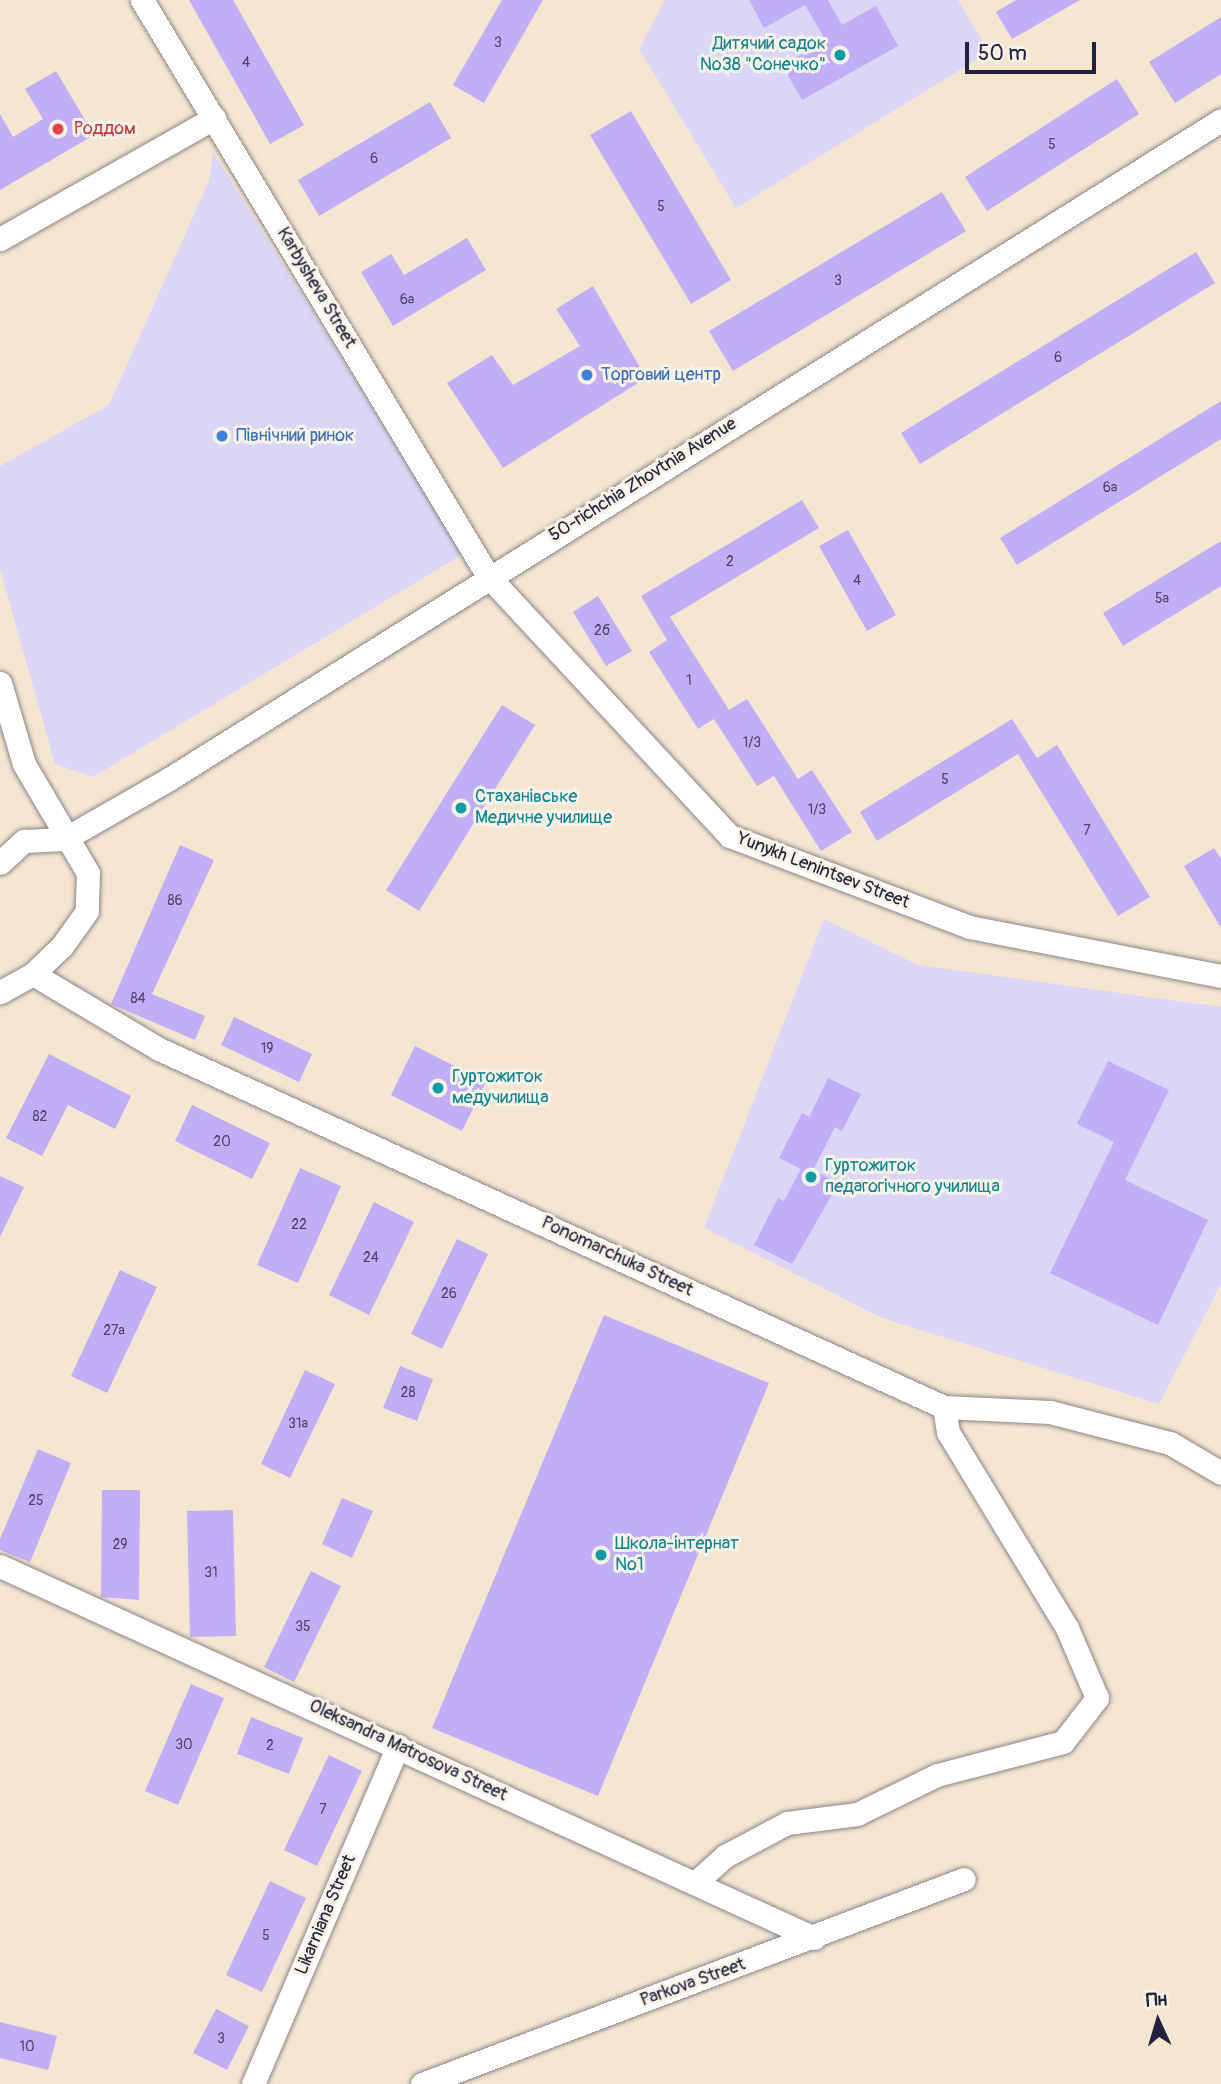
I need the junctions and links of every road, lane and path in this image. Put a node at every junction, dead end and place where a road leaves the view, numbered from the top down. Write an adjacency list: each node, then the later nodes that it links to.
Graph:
1 (142, 0): 2 (street, Karbysheva Street)
2 (214, 118): 4 (street); 5 (street, Karbysheva Street)
3 (1221, 120): 5 (street, 50-richchia Zhovtnia Avenue)
4 (0, 239)
5 (488, 576): 7 (street, 50-richchia Zhovtnia Avenue); 10 (street, Yunykh Lenintsev Street)
6 (0, 683): 7 (street)
7 (64, 839): 8 (street); 9 (street)
8 (0, 863)
9 (33, 974): 11 (street); 12 (street, Ponomarchuka Street)
10 (1221, 976)
11 (0, 992)
12 (944, 1407): 13 (street, Ponomarchuka Street); 17 (street)
13 (1221, 1473)
14 (0, 1566): 15 (street, Oleksandra Matrosova Street)
15 (398, 1746): 17 (street, Oleksandra Matrosova Street); 19 (street, Likarniana Street)
16 (964, 1879): 18 (street, Parkova Street)
17 (695, 1883): 18 (street, Oleksandra Matrosova Street)
18 (814, 1938): 20 (street, Parkova Street)
19 (253, 2084)
20 (422, 2084)

